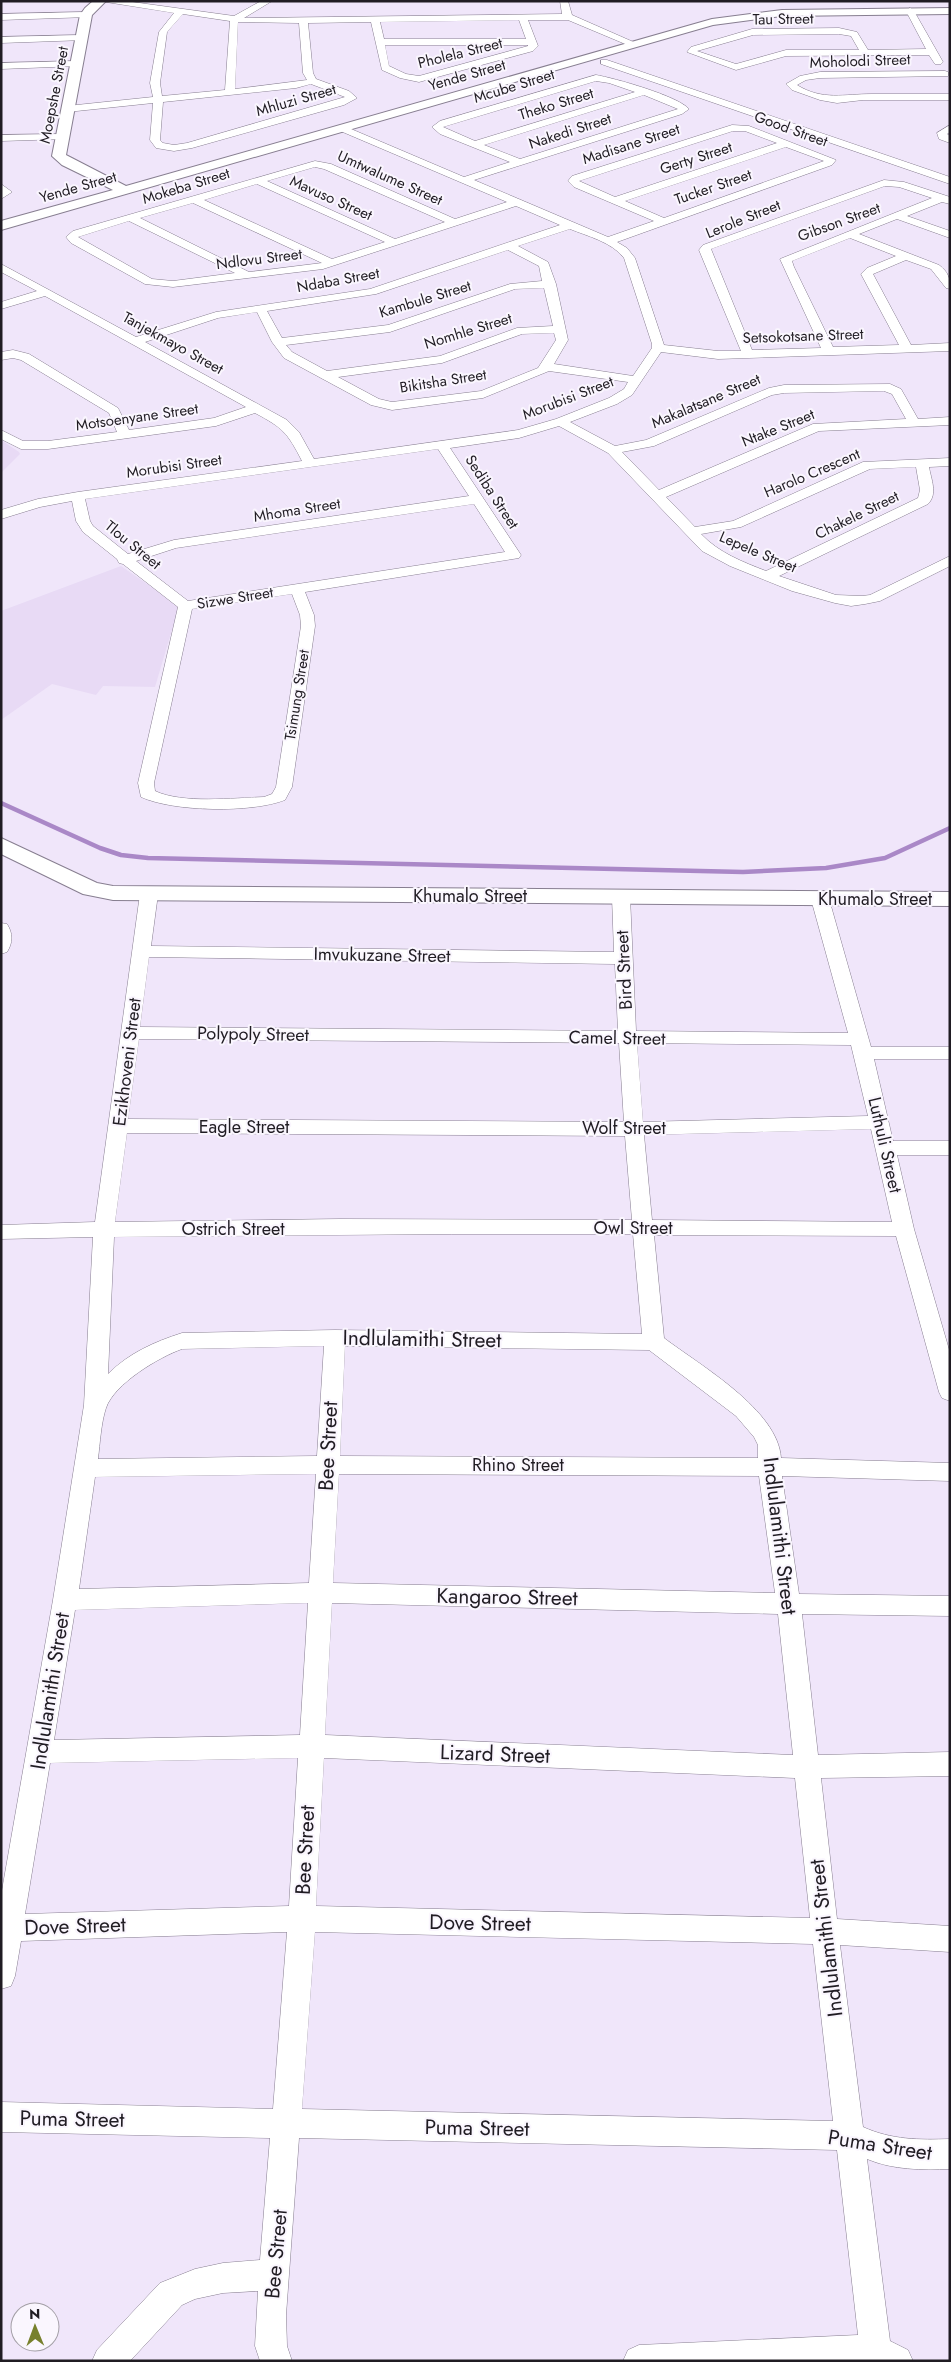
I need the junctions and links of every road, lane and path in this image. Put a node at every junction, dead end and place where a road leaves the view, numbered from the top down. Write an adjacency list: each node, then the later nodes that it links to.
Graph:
1 (103, 1): 5 (street); 7 (street)
2 (268, 1): 11 (street)
3 (564, 1): 9 (street)
4 (950, 11): 6 (street, Yende Street)
5 (180, 12): 11 (street); 30 (street)
6 (910, 12): 18 (street, Yende Street); 20 (street)
7 (86, 15): 8 (street); 14 (street, Moepshe Street)
8 (1, 16)
9 (569, 17): 10 (street); 18 (street)
10 (523, 19): 13 (street); 17 (street)
11 (234, 20): 12 (street); 27 (street)
12 (303, 20): 13 (street); 25 (street)
13 (375, 20): 16 (street, Pholela Street)
14 (82, 38): 15 (street); 22 (street, Moepshe Street)
15 (1, 40)
16 (379, 42): 17 (street); 17 (street, Pholela Street)
17 (531, 42)
18 (633, 44): 33 (street, Yende Street)
19 (865, 52): 19 (street, Tau Street); 20 (street, Tau Street)
20 (932, 52): 24 (street)
21 (604, 62): 46 (street)
22 (76, 64): 23 (street); 31 (street, Moepshe Street)
23 (1, 66)
24 (945, 74): 26 (street); 29 (street, Moholodi Street)
25 (312, 81): 27 (street, Mhluzi Street); 30 (street, Mhluzi Street)
26 (950, 83)
27 (230, 91): 30 (street, Mhluzi Street)
28 (644, 92): 32 (street, Mcube Street); 40 (street, Theko Street); 40 (street, Mcube Street)
29 (950, 97)
30 (158, 99): 31 (street, Mhluzi Street)
31 (67, 109): 36 (street, Moepshe Street)
32 (684, 109): 41 (street, Nakedi Street)
33 (341, 128): 45 (street); 48 (street, Yende Street)
34 (737, 128): 39 (street, Good Street); 52 (street, Madisane Street)
35 (950, 128): 38 (street)
36 (61, 137): 37 (street); 48 (street, Moepshe Street)
37 (1, 138)
38 (950, 140)
39 (787, 143): 42 (street, Good Street); 52 (street, Gerty Street)
40 (476, 144): 41 (street, Mcube Street)
41 (519, 162): 45 (street, Nakedi Street)
42 (828, 163): 56 (street, Tucker Street)
43 (315, 164): 44 (street, Mokeba Street); 57 (street, Umtwalume Street)
44 (256, 180): 50 (street, Mokeba Street); 63 (street, Mavuso Street)
45 (464, 180): 53 (street)
46 (950, 180)
47 (1, 187): 49 (street)
48 (126, 191): 59 (street, Yende Street)
49 (1, 196)
50 (194, 199): 55 (street, Mokeba Street); 66 (street)
51 (946, 199): 54 (street, Gibson Street); 81 (street, Lerole Street)
52 (614, 201): 56 (street, Madisane Street)
53 (517, 202): 57 (street, Ndlovu Street); 58 (street)
54 (898, 216): 60 (street, Gibson Street); 61 (street)
55 (131, 218): 68 (street, Mokeba Street); 68 (street, Ndlovu Street)
56 (663, 221): 62 (street, Tucker Street)
57 (453, 222): 63 (street, Ndlovu Street)
58 (570, 224): 62 (street); 64 (street, Ndaba Street)
59 (1, 226)
60 (849, 234): 65 (street); 80 (street, Gibson Street)
61 (950, 235)
62 (608, 241): 78 (street)
63 (394, 242): 66 (street, Ndlovu Street)
64 (509, 246): 69 (street, Bikitsha Street); 73 (street, Ndaba Street)
65 (906, 256): 70 (street); 79 (street)
66 (331, 263): 68 (street, Ndlovu Street)
67 (2, 267): 71 (street, Tanjekmayo Street)
68 (247, 275)
69 (550, 284): 74 (street, Bikitsha Street); 76 (street, Kambule Street)
70 (950, 286)
71 (46, 292): 72 (street); 75 (street, Tanjekmayo Street)
72 (1, 306)
73 (260, 308): 75 (street, Ndaba Street); 76 (street, Bikitsha Street)
74 (560, 329): 83 (street, Bikitsha Street); 84 (street, Nomhle Street)
75 (136, 341): 86 (street, Tanjekmayo Street)
76 (278, 342): 84 (street, Bikitsha Street)
77 (950, 347): 79 (street, Setsokotsane Street)
78 (658, 348): 81 (street, Setsokotsane Street); 85 (street, Morubisi Street)
79 (907, 349): 80 (street, Setsokotsane Street)
80 (829, 352): 81 (street, Setsokotsane Street)
81 (748, 354)
82 (1, 356): 91 (street)
83 (546, 367): 84 (street, Bikitsha Street); 85 (street)
84 (326, 375)
85 (637, 380): 88 (street, Morubisi Street)
86 (256, 408): 91 (street, Motsoenyane Street); 96 (street, Tanjekmayo Street)
87 (950, 421): 89 (street, Ntake Street)
88 (560, 422): 92 (street, Morubisi Street); 93 (street, Lepele Street)
89 (914, 422): 93 (street, Makalatsane Street); 98 (street, Ntake Street)
90 (1, 434): 91 (street, Motsoenyane Street)
91 (125, 434)
92 (442, 446): 96 (street, Morubisi Street); 99 (street, Sediba Street)
93 (613, 450): 98 (street, Lepele Street)
94 (921, 462): 95 (street, Harolo Crescent); 101 (street, Harolo Crescent); 105 (street, Chakele Street)
95 (950, 462)
96 (310, 464): 97 (street, Morubisi Street)
97 (78, 496): 100 (street, Morubisi Street); 103 (street, Tlou Street)
98 (657, 496): 101 (street, Lepele Street)
99 (477, 499): 102 (street, Sediba Street); 103 (street, Mhoma Street)
100 (1, 515)
101 (690, 532): 105 (street, Lepele Street)
102 (514, 555): 106 (street, Sizwe Street)
103 (124, 560): 107 (street, Tlou Street)
104 (950, 560): 105 (street, Lepele Street)
105 (768, 576)
106 (297, 589): 107 (street, Sizwe Street); 108 (street, Tsimung Street)
107 (185, 606): 108 (street, Sizwe Street)
108 (274, 800)
109 (1, 845): 110 (street, Khumalo Street)
110 (149, 894): 111 (street, Khumalo Street); 116 (street, Ezikhoveni Street)
111 (621, 897): 112 (street, Khumalo Street); 117 (street, Bird Street)
112 (820, 899): 113 (street, Khumalo Street); 121 (street, Luthuli Street)
113 (950, 899)
114 (1, 928): 115 (street)
115 (1, 948)
116 (141, 951): 117 (street, Imvukuzane Street); 118 (street, Ezikhoveni Street)
117 (622, 958): 120 (street, Bird Street)
118 (131, 1033): 119 (street, Polypoly Street); 124 (street, Ezikhoveni Street)
119 (375, 1035): 120 (street, Camel Street)
120 (629, 1038): 121 (street, Camel Street); 126 (street, Bird Street)
121 (861, 1046): 122 (street, Camel Street); 123 (street, Luthuli Street)
122 (950, 1053)
123 (880, 1122): 126 (street, Wolf Street); 127 (street, Luthuli Street)
124 (119, 1126): 125 (street, Eagle Street); 131 (street, Ezikhoveni Street)
125 (369, 1127): 126 (street, Wolf Street)
126 (635, 1128): 130 (street, Bird Street)
127 (886, 1148): 128 (street); 132 (street, Luthuli Street)
128 (950, 1148)
129 (362, 1228): 130 (street, Owl Street); 131 (street, Ostrich Street)
130 (642, 1228): 132 (street, Owl Street); 135 (street, Bird Street)
131 (104, 1229): 133 (street, Ostrich Street); 137 (street, Indlulamithi Street)
132 (904, 1229): 136 (street, Luthuli Street)
133 (1, 1232)
134 (334, 1338): 135 (street, Indlulamithi Street); 137 (street, Indlulamithi Street); 138 (street, Bee Street)
135 (654, 1342): 139 (street, Indlulamithi Street)
136 (950, 1392)
137 (95, 1405): 140 (street, Indlulamithi Street)
138 (327, 1465): 139 (street, Rhino Street); 140 (street, Rhino Street); 142 (street, Bee Street)
139 (770, 1465): 141 (street, Rhino Street); 144 (street, Indlulamithi Street)
140 (86, 1468): 143 (street, Indlulamithi Street)
141 (950, 1472)
142 (320, 1593): 143 (street, Kangaroo Street); 144 (street, Kangaroo Street); 146 (street, Bee Street)
143 (65, 1600): 147 (street, Indlulamithi Street)
144 (789, 1604): 145 (street, Kangaroo Street); 149 (street, Indlulamithi Street)
145 (950, 1606)
146 (311, 1746): 147 (street, Lizard Street); 149 (street, Lizard Street); 150 (street, Bee Street)
147 (40, 1752): 151 (street, Indlulamithi Street)
148 (950, 1764): 149 (street, Lizard Street)
149 (806, 1767): 152 (street, Indlulamithi Street)
150 (302, 1918): 151 (street, Dove Street); 152 (street, Dove Street); 156 (street, Bee Street)
151 (10, 1928): 154 (street, Indlulamithi Street)
152 (825, 1931): 153 (street, Dove Street); 157 (street, Indlulamithi Street)
153 (950, 1939)
154 (1, 1976)
155 (1, 2117): 156 (street, Puma Street)
156 (287, 2124): 157 (street, Puma Street); 159 (street, Bee Street)
157 (849, 2136): 158 (street, Puma Street); 160 (street, Indlulamithi Street)
158 (950, 2154)
159 (273, 2275): 161 (street); 162 (street, Bee Street)
160 (883, 2357): 163 (street)
161 (108, 2361)
162 (276, 2361)
163 (639, 2361)

